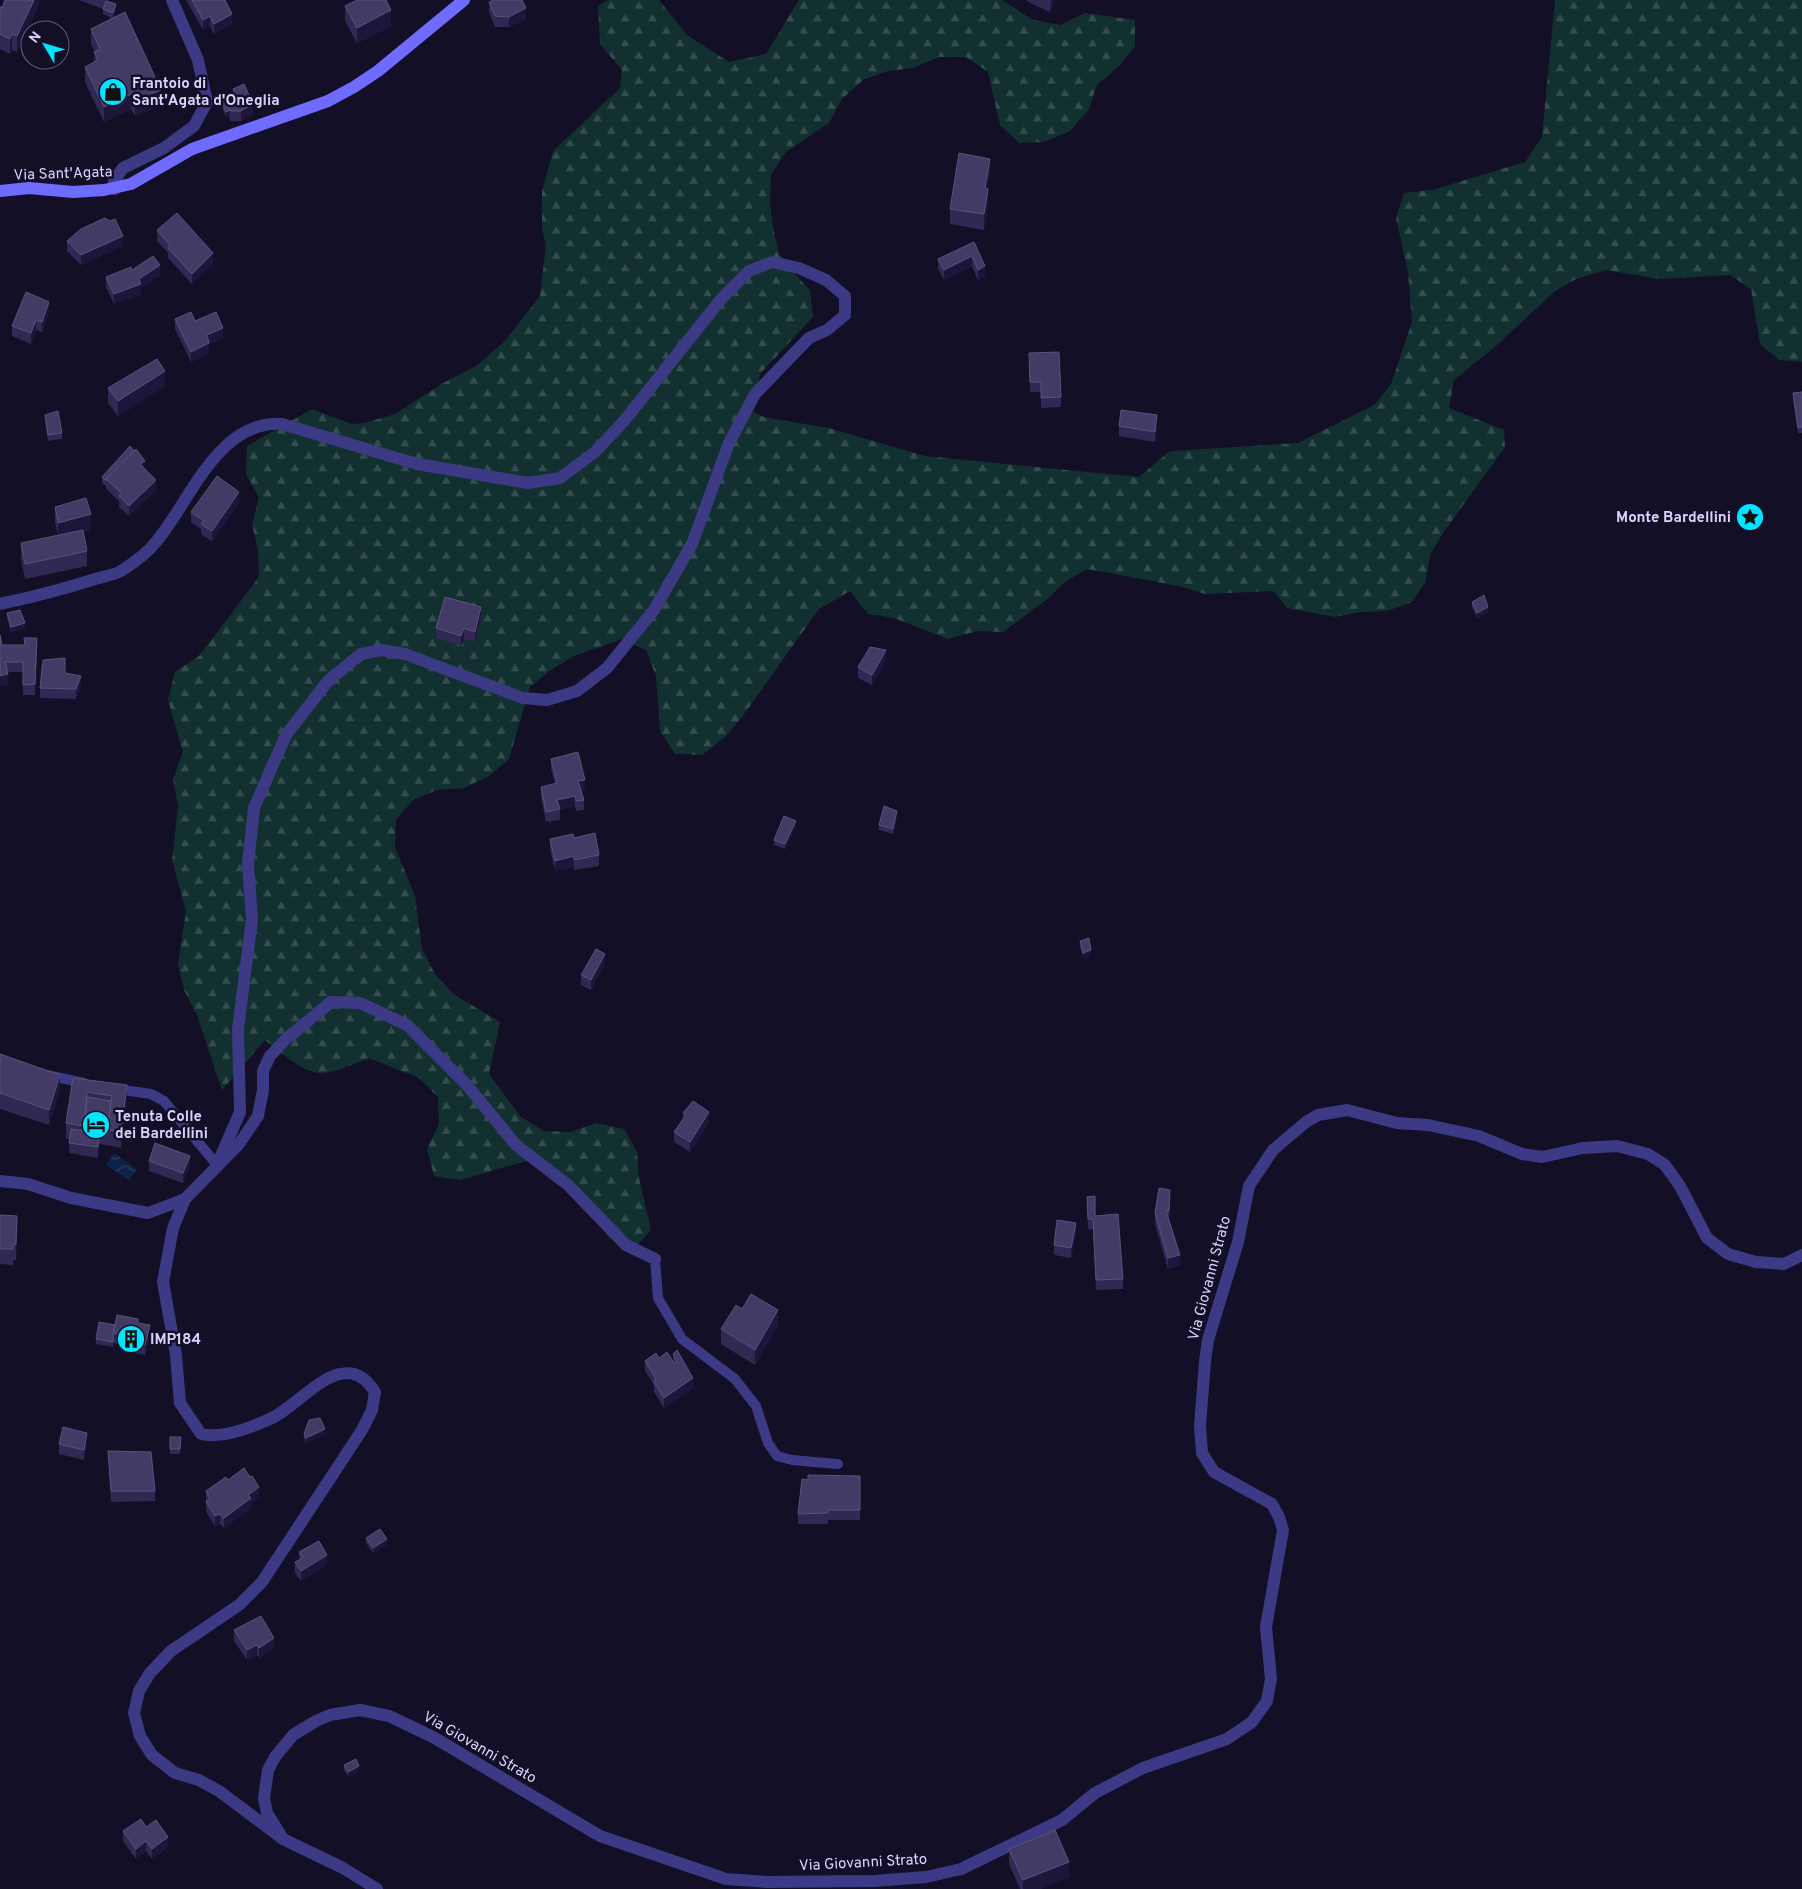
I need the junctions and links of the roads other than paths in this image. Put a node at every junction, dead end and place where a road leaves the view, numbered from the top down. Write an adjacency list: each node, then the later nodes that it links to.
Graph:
1 (172, 0): 3 (street)
2 (464, 0): 3 (street, Via Sant'Agata)
3 (115, 189): 4 (street, Via Sant'Agata)
4 (0, 192)
5 (0, 604): 7 (street)
6 (34, 1071): 7 (lane)
7 (217, 1165): 9 (street); 11 (street)
8 (0, 1181): 9 (street)
9 (184, 1199): 13 (street)
10 (1802, 1255): 13 (street, Via Giovanni Strato)
11 (656, 1258): 12 (lane)
12 (838, 1464)
13 (283, 1839): 14 (street)
14 (377, 1889)

